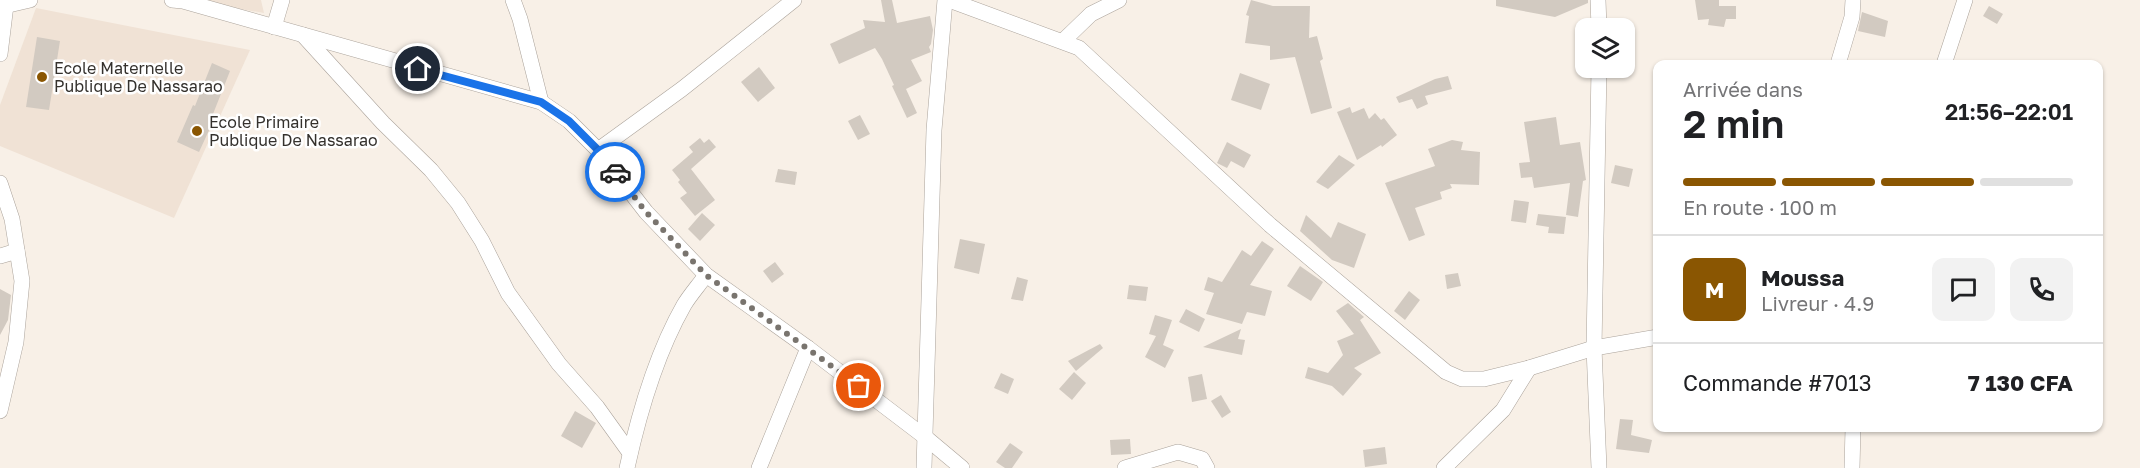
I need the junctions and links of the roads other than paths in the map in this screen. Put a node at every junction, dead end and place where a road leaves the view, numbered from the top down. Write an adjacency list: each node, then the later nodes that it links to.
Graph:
1 (30, 0): 11 (street)
2 (172, 0): 13 (street)
3 (282, 0): 13 (street)
4 (513, 0): 20 (street)
5 (794, 0): 21 (street)
6 (947, 0): 15 (street); 32 (street)
7 (1119, 0): 15 (street)
8 (1598, 0): 12 (street)
9 (1853, 0): 17 (street)
10 (1965, 0): 18 (street)
11 (3, 6): 16 (street)
12 (1599, 18)
13 (274, 27): 14 (street)
14 (303, 35): 20 (street); 33 (street)
15 (1063, 41): 29 (street)
16 (0, 54)
17 (1839, 60)
18 (1945, 60)
19 (1599, 78): 28 (street)
20 (541, 102): 21 (street)
21 (598, 150): 25 (street)
22 (0, 183): 23 (street)
23 (17, 251): 24 (street); 30 (street)
24 (0, 256)
25 (706, 275): 27 (street); 33 (street)
26 (1653, 338): 28 (street)
27 (808, 348): 32 (street); 34 (street)
28 (1594, 348): 29 (street); 40 (street)
29 (1529, 369): 39 (street)
30 (0, 411)
31 (1853, 432): 41 (street)
32 (926, 437): 35 (street); 36 (street)
33 (628, 460)
34 (759, 468)
35 (924, 468)
36 (962, 468)
37 (1125, 468): 38 (street)
38 (1207, 468)
39 (1444, 468)
40 (1599, 468)
41 (1852, 468)

